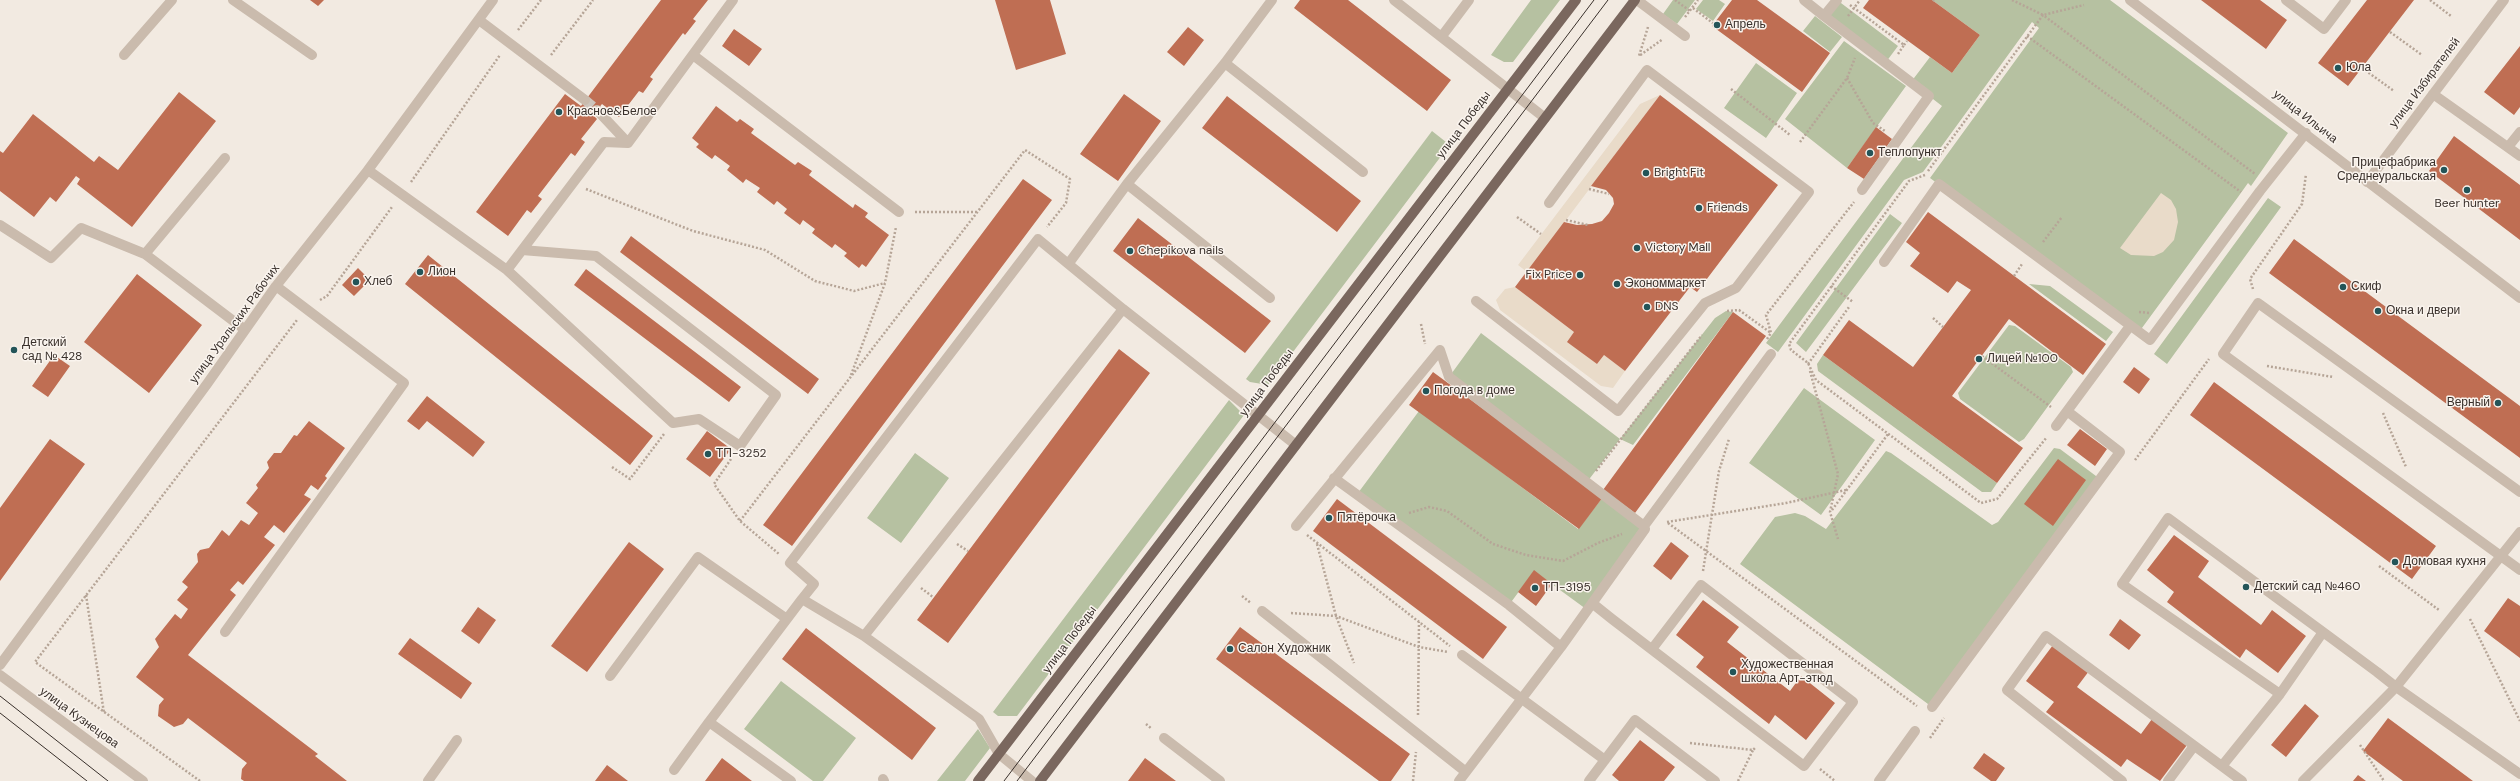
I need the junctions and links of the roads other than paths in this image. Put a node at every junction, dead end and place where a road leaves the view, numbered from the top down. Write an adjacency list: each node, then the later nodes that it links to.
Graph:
1 (172, 0): 20 (street)
2 (233, 0): 21 (street)
3 (493, 0): 17 (street, улица Уральских Рабочих)
4 (734, 0): 22 (street)
5 (1272, 0): 23 (street)
6 (1394, 0): 18 (street)
7 (1469, 0): 18 (street)
8 (1576, 0): 24 (main road, улица Победы)
9 (1636, 0): 19 (street); 28 (main road)
10 (1804, 0): 16 (street)
11 (1837, 0): 16 (street)
12 (2130, 0): 30 (street, улица Ильича)
13 (2286, 0): 14 (street)
14 (2346, 0)
15 (2504, 0): 25 (street, улица Избирателей)
16 (1824, 16): 39 (street)
17 (479, 20): 26 (street); 35 (street, улица Уральских Рабочих)
18 (1442, 36): 24 (street)
19 (1685, 36)
20 (124, 55)
21 (312, 55)
22 (694, 55): 31 (street); 41 (street)
23 (1225, 63): 36 (street); 38 (street)
24 (1508, 89): 28 (street); 57 (main road, улица Победы)
25 (2433, 94): 32 (street); 37 (street, улица Избирателей)
26 (585, 100)
27 (597, 110): 31 (street)
28 (1545, 118): 59 (main road)
29 (2520, 132): 32 (street)
30 (2306, 133): 37 (street, улица Ильича); 53 (street)
31 (628, 143): 43 (street)
32 (2508, 147): 33 (street)
33 (2520, 156)
34 (225, 158): 44 (street)
35 (368, 170): 47 (street); 48 (street, улица Уральских Рабочих)
36 (1364, 172)
37 (2367, 182): 50 (street, улица Ильича)
38 (1127, 184): 46 (street); 49 (street)
39 (1862, 190)
40 (1549, 203): 51 (street)
41 (899, 212)
42 (0, 225): 44 (street)
43 (522, 250): 47 (street); 47 (street)
44 (145, 254): 54 (street)
45 (1884, 262): 53 (street)
46 (1069, 263): 52 (street); 67 (street)
47 (507, 270)
48 (276, 286): 54 (street, улица Уральских Рабочих); 71 (street)
49 (1270, 298)
50 (2520, 298)
51 (1476, 302)
52 (1123, 309): 57 (street); 73 (street)
53 (2130, 326): 56 (street)
54 (244, 329): 77 (street, улица Уральских Рабочих)
55 (1771, 354): 63 (street)
56 (2065, 414): 58 (street); 83 (street)
57 (1258, 415): 59 (street); 89 (main road, улица Победы)
58 (2056, 426)
59 (1296, 445): 100 (main road)
60 (1334, 478): 62 (street); 63 (street); 74 (street)
61 (2520, 492): 65 (street)
62 (1296, 526)
63 (1644, 526): 68 (street)
64 (2520, 532): 65 (street)
65 (2501, 556): 66 (street); 80 (street)
66 (2520, 570)
67 (802, 599): 70 (street); 73 (street)
68 (1592, 603): 74 (street); 75 (street)
69 (1262, 611): 93 (street)
70 (787, 619): 79 (street); 84 (street)
71 (225, 632)
72 (2323, 632): 80 (street); 81 (street); 81 (street)
73 (864, 636): 89 (street)
74 (1561, 647): 82 (street)
75 (1652, 649): 75 (street)
76 (1462, 654): 82 (street)
77 (0, 665)
78 (0, 675): 95 (street, улица Кузнецова)
79 (610, 676)
80 (2396, 687): 94 (street); 109 (street)
81 (2280, 694): 91 (street)
82 (1522, 698): 90 (street); 93 (street)
83 (1932, 707)
84 (709, 722): 92 (street); 97 (street)
85 (1915, 731): 105 (street)
86 (1164, 738): 101 (street)
87 (457, 740): 96 (street)
88 (2194, 746): 91 (street); 106 (street); 107 (street)
89 (999, 754): 98 (main road, улица Победы); 99 (street)
90 (1604, 760): 103 (street); 104 (street)
91 (2222, 766): 108 (street)
92 (674, 770)
93 (1466, 772): 102 (street)
94 (2520, 774)
95 (143, 781)
96 (428, 781)
97 (791, 781)
98 (978, 781)
99 (1032, 781)
100 (1040, 781)
101 (1220, 781)
102 (1459, 781)
103 (1588, 781)
104 (1715, 781)
105 (1879, 781)
106 (2122, 781)
107 (2168, 781)
108 (2242, 781)
109 (2303, 781)

